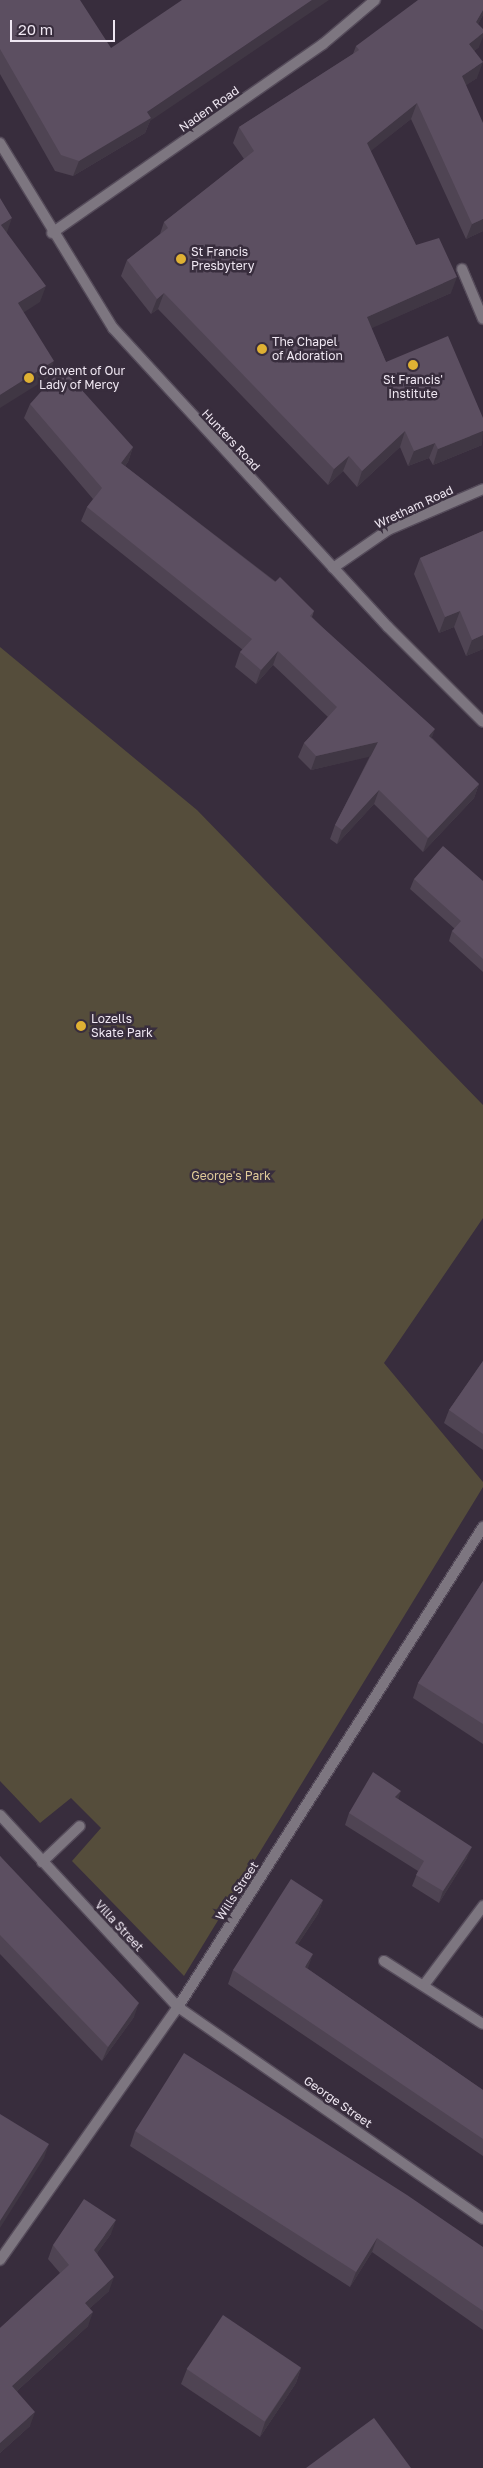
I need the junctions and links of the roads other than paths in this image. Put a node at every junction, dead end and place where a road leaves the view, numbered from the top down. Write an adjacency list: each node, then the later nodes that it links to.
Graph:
1 (376, 0): 3 (street, Naden Road)
2 (0, 144): 3 (street, Hunters Road)
3 (52, 233): 7 (street, Hunters Road)
4 (462, 269): 5 (street)
5 (483, 319)
6 (483, 489): 7 (street, Wretham Road)
7 (333, 568): 8 (street, Hunters Road)
8 (483, 722)
9 (483, 1527): 16 (street, Wills Street)
10 (0, 1815): 12 (street, Villa Street)
11 (80, 1826): 12 (street)
12 (42, 1862): 16 (street, Villa Street)
13 (483, 1906): 15 (street)
14 (384, 1961): 15 (street)
15 (424, 1985): 17 (street)
16 (178, 2007): 18 (street, George Street); 19 (street, Wills Street)
17 (483, 2024)
18 (483, 2219)
19 (0, 2260)

